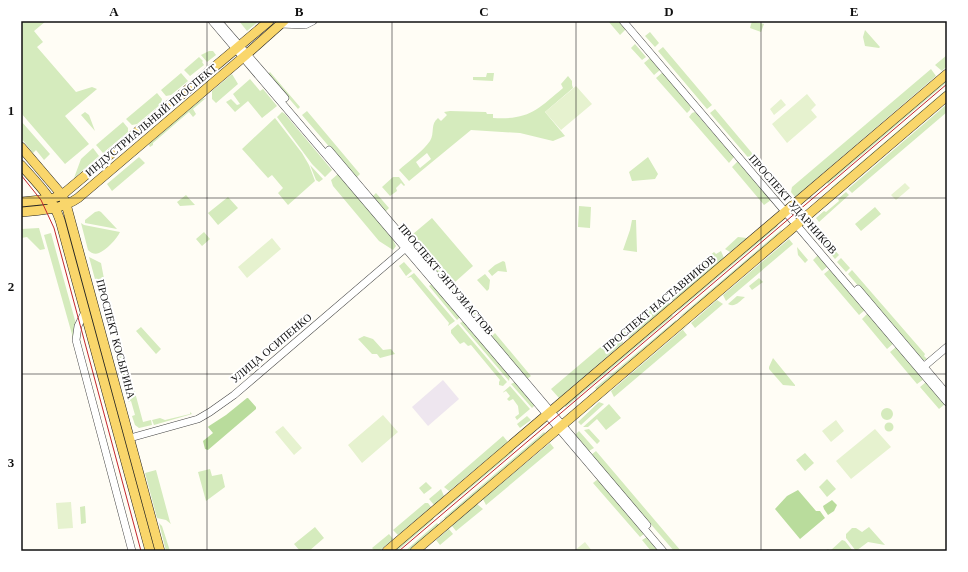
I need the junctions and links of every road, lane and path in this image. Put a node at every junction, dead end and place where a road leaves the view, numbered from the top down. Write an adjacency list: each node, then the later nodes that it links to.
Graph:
1 (212, 21): 8 (street, ПРОСПЕКТ ЭНТУЗИАСТОВ)
2 (218, 21): 8 (street, ПРОСПЕКТ ЭНТУЗИАСТОВ)
3 (269, 21): 8 (main road, ИНДУСТРИАЛЬНЫЙ ПРОСПЕКТ)
4 (313, 21): 7 (street)
5 (623, 21): 19 (street, ПРОСПЕКТ УДАРНИКОВ)
6 (629, 21): 19 (street, ПРОСПЕКТ УДАРНИКОВ)
7 (282, 22): 9 (main road, ИНДУСТРИАЛЬНЫЙ ПРОСПЕКТ)
8 (237, 47): 9 (street, ПРОСПЕКТ ЭНТУЗИАСТОВ); 14 (main road, ИНДУСТРИАЛЬНЫЙ ПРОСПЕКТ)
9 (245, 56): 17 (main road, ИНДУСТРИАЛЬНЫЙ ПРОСПЕКТ); 22 (street, ПРОСПЕКТ ЭНТУЗИАСТОВ)
10 (947, 74): 19 (main road, ПРОСПЕКТ НАСТАВНИКОВ)
11 (947, 96): 21 (main road)
12 (21, 147): 14 (main road, ПРОСПЕКТ КОСЫГИНА)
13 (21, 165): 15 (main road, ПРОСПЕКТ КОСЫГИНА)
14 (62, 195): 15 (main road, ИНДУСТРИАЛЬНЫЙ ПРОСПЕКТ); 17 (main road, ПРОСПЕКТ КОСЫГИНА)
15 (51, 199): 16 (main road, ИНДУСТРИАЛЬНЫЙ ПРОСПЕКТ); 18 (main road, ПРОСПЕКТ КОСЫГИНА)
16 (21, 202)
17 (66, 204): 18 (main road, ИНДУСТРИАЛЬНЫЙ ПРОСПЕКТ); 30 (main road, ПРОСПЕКТ КОСЫГИНА)
18 (56, 208): 20 (main road, ИНДУСТРИАЛЬНЫЙ ПРОСПЕКТ); 23 (main road, ПРОСПЕКТ КОСЫГИНА)
19 (787, 210): 21 (street, ПРОСПЕКТ УДАРНИКОВ); 28 (main road, ПРОСПЕКТ НАСТАВНИКОВ)
20 (21, 212)
21 (798, 223): 25 (street, ПРОСПЕКТ УДАРНИКОВ); 29 (main road)
22 (407, 247): 28 (street, ПРОСПЕКТ ЭНТУЗИАСТОВ); 30 (street, УЛИЦА ОСИПЕНКО)
23 (85, 312): 31 (street); 32 (main road, ПРОСПЕКТ КОСЫГИНА)
24 (947, 347): 25 (street)
25 (922, 368): 26 (street, ПРОСПЕКТ УДАРНИКОВ); 27 (street, ПРОСПЕКТ УДАРНИКОВ)
26 (947, 394)
27 (947, 402)
28 (549, 413): 29 (street, ПРОСПЕКТ ЭНТУЗИАСТОВ); 34 (main road, ПРОСПЕКТ НАСТАВНИКОВ)
29 (560, 427): 35 (main road); 36 (street, ПРОСПЕКТ ЭНТУЗИАСТОВ); 37 (street, ПРОСПЕКТ ЭНТУЗИАСТОВ)
30 (130, 438): 33 (main road, ПРОСПЕКТ КОСЫГИНА)
31 (132, 551)
32 (150, 551)
33 (160, 551)
34 (387, 551)
35 (415, 551)
36 (663, 551)
37 (669, 551)

